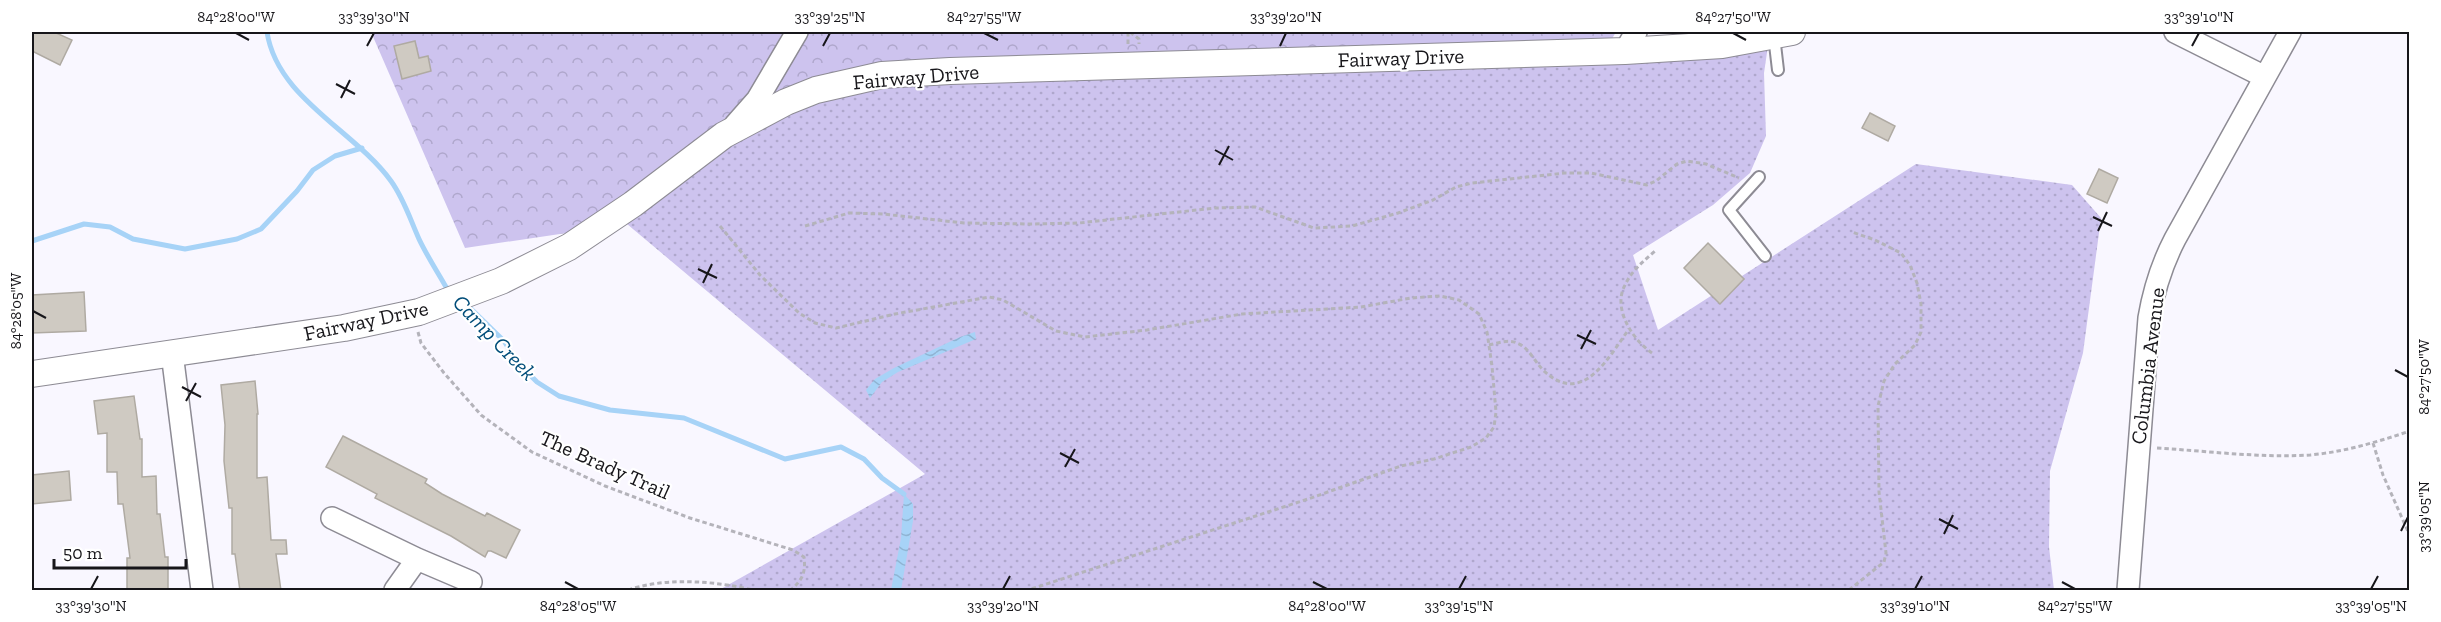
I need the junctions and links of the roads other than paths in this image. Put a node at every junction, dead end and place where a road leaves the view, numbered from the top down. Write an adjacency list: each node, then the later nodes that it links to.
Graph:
1 (797, 32): 8 (street)
2 (2175, 32): 7 (street)
3 (2290, 32): 7 (street, Columbia Avenue)
4 (1783, 34): 5 (street, Fairway Drive); 6 (lane)
5 (1631, 41): 8 (street, Fairway Drive)
6 (1778, 70)
7 (2265, 77): 18 (street, Columbia Avenue)
8 (724, 135): 11 (street, Fairway Drive)
9 (1757, 181): 10 (lane)
10 (1765, 256)
11 (172, 353): 12 (street, Fairway Drive); 16 (street)
12 (32, 374)
13 (332, 518): 14 (street)
14 (417, 560): 15 (street); 17 (street)
15 (471, 582)
16 (202, 591)
17 (395, 591)
18 (2128, 591)

